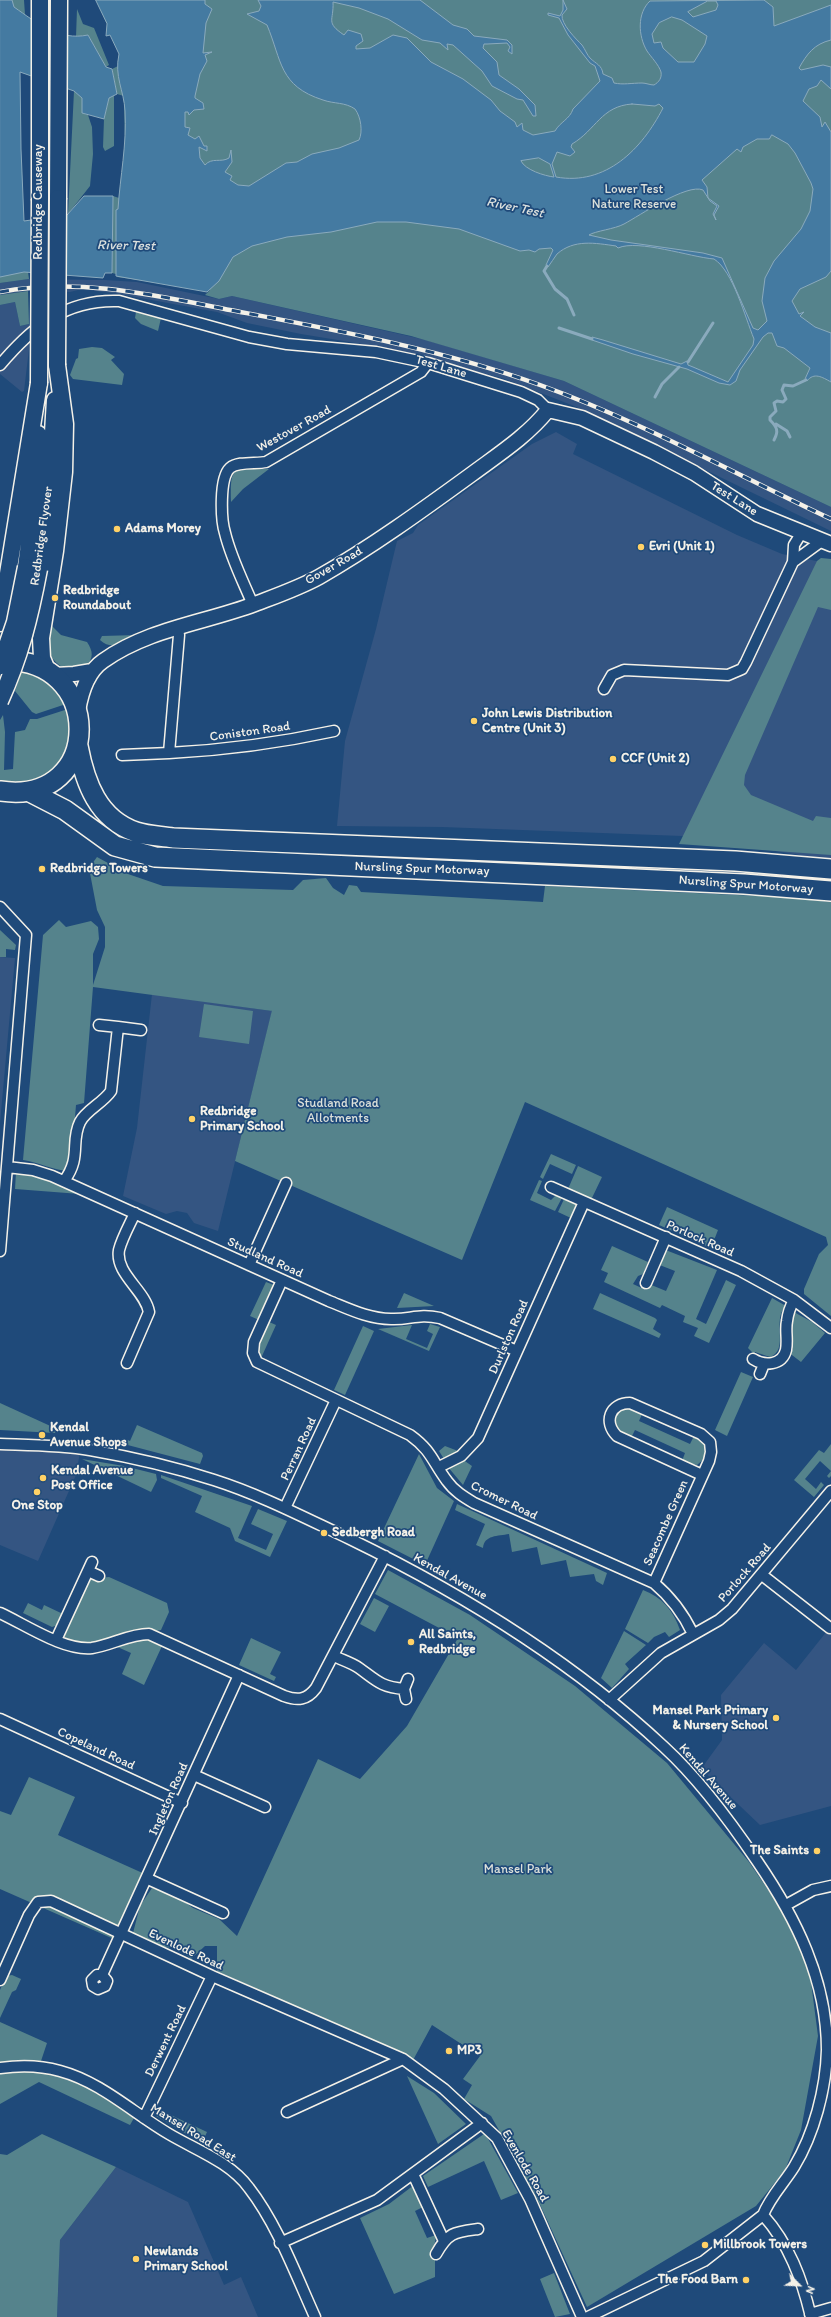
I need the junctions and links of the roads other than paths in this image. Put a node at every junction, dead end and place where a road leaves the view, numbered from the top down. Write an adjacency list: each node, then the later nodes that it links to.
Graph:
1 (39, 0): 8 (main road, Redbridge Causeway, bridge)
2 (58, 0): 4 (main road)
3 (62, 0): 4 (main road)
4 (59, 31): 7 (main road, Redbridge Causeway, bridge)
5 (428, 363): 6 (street, Test Lane); 9 (street, Test Lane); 14 (street, Westover Road)
6 (0, 364)
7 (57, 365): 13 (main road, Redbridge Flyover); 20 (main road)
8 (39, 383): 13 (main road, Redbridge Flyover); 15 (main road)
9 (548, 410): 10 (street, Test Lane); 14 (street, Gover Road)
10 (802, 532): 11 (street, Test Lane); 12 (street)
11 (827, 542): 12 (street)
12 (793, 562): 21 (street)
13 (33, 568): 18 (main road, Redbridge Flyover, bridge); 22 (main road, Redbridge Flyover, bridge)
14 (253, 605): 16 (street, Gover Road)
15 (0, 623)
16 (178, 626): 19 (street, Gover Road); 26 (street)
17 (0, 661): 20 (highway)
18 (0, 666)
19 (92, 671): 20 (street); 23 (street, Gover Road)
20 (51, 672): 23 (highway)
21 (604, 689)
22 (0, 701)
23 (78, 711): 25 (highway)
24 (334, 731): 26 (street, Coniston Road)
25 (78, 746): 29 (highway); 32 (highway, Nursling Spur Motorway)
26 (168, 753): 27 (street, Coniston Road)
27 (122, 755)
28 (0, 791): 29 (highway)
29 (30, 792): 31 (highway, Nursling Spur Motorway)
30 (0, 805): 31 (highway)
31 (115, 846): 33 (highway, Nursling Spur Motorway)
32 (831, 869)
33 (831, 891)
34 (0, 907): 38 (street)
35 (99, 1025): 36 (street)
36 (118, 1027): 37 (street); 39 (street)
37 (141, 1030)
38 (7, 1167): 39 (street, Studland Road); 45 (street)
39 (64, 1181): 43 (street, Studland Road)
40 (286, 1183): 46 (street)
41 (551, 1187): 42 (street, Porlock Road)
42 (584, 1202): 44 (street, Porlock Road); 51 (street, Durlston Road)
43 (135, 1213): 46 (street, Studland Road); 53 (street)
44 (666, 1237): 48 (street); 49 (street, Porlock Road)
45 (0, 1251)
46 (249, 1265): 47 (street, Studland Road)
47 (282, 1280): 51 (street, Studland Road); 54 (street, Cromer Road)
48 (651, 1280)
49 (794, 1300): 50 (street, Porlock Road); 52 (street)
50 (831, 1328)
51 (517, 1351): 56 (street, Durlston Road)
52 (753, 1359)
53 (127, 1364)
54 (336, 1400): 56 (street, Cromer Road); 59 (street, Perran Road)
55 (0, 1444): 59 (street, Kendal Avenue)
56 (439, 1466): 63 (street, Cromer Road)
57 (702, 1475): 57 (street, Seacombe Green); 63 (street, Seacombe Green)
58 (831, 1492): 61 (street, Porlock Road)
59 (285, 1508): 60 (street, Kendal Avenue)
60 (385, 1556): 68 (street); 73 (street, Kendal Avenue)
61 (762, 1575): 65 (street); 66 (street, Porlock Road)
62 (99, 1576): 67 (street)
63 (654, 1583): 66 (street, Cromer Road)
64 (0, 1613): 67 (street)
65 (830, 1628)
66 (693, 1634): 73 (street, Porlock Road)
67 (56, 1640): 69 (street)
68 (334, 1656): 69 (street); 71 (street)
69 (239, 1675): 75 (street, Ingleton Road)
70 (408, 1679): 71 (street)
71 (404, 1688): 72 (street)
72 (406, 1699)
73 (609, 1700): 80 (street, Kendal Avenue)
74 (0, 1719): 76 (street, Copeland Road)
75 (194, 1775): 76 (street, Ingleton Road); 77 (street)
76 (182, 1803): 78 (street, Ingleton Road)
77 (265, 1807)
78 (148, 1879): 81 (street); 82 (street, Ingleton Road)
79 (831, 1886): 80 (street)
80 (786, 1905): 92 (street, Kendal Avenue)
81 (223, 1913)
82 (122, 1934): 83 (street, Ingleton Road); 84 (street, Evenlode Road); 85 (street, Evenlode Road)
83 (102, 1975)
84 (212, 1976): 86 (street, Evenlode Road); 89 (street, Derwent Road)
85 (0, 1980)
86 (403, 2059): 88 (street); 90 (street, Evenlode Road)
87 (0, 2068): 89 (street, Mansel Road East)
88 (286, 2112)
89 (144, 2118): 95 (street, Mansel Road East)
90 (482, 2123): 91 (street); 100 (street, Evenlode Road)
91 (413, 2174): 94 (street); 95 (street)
92 (763, 2215): 98 (street); 101 (street)
93 (478, 2229): 94 (street)
94 (443, 2240): 96 (street)
95 (280, 2242): 99 (street, Mansel Road East)
96 (436, 2254)
97 (831, 2308): 98 (street)
98 (810, 2315)
99 (314, 2317)
100 (582, 2317)
101 (588, 2317)

